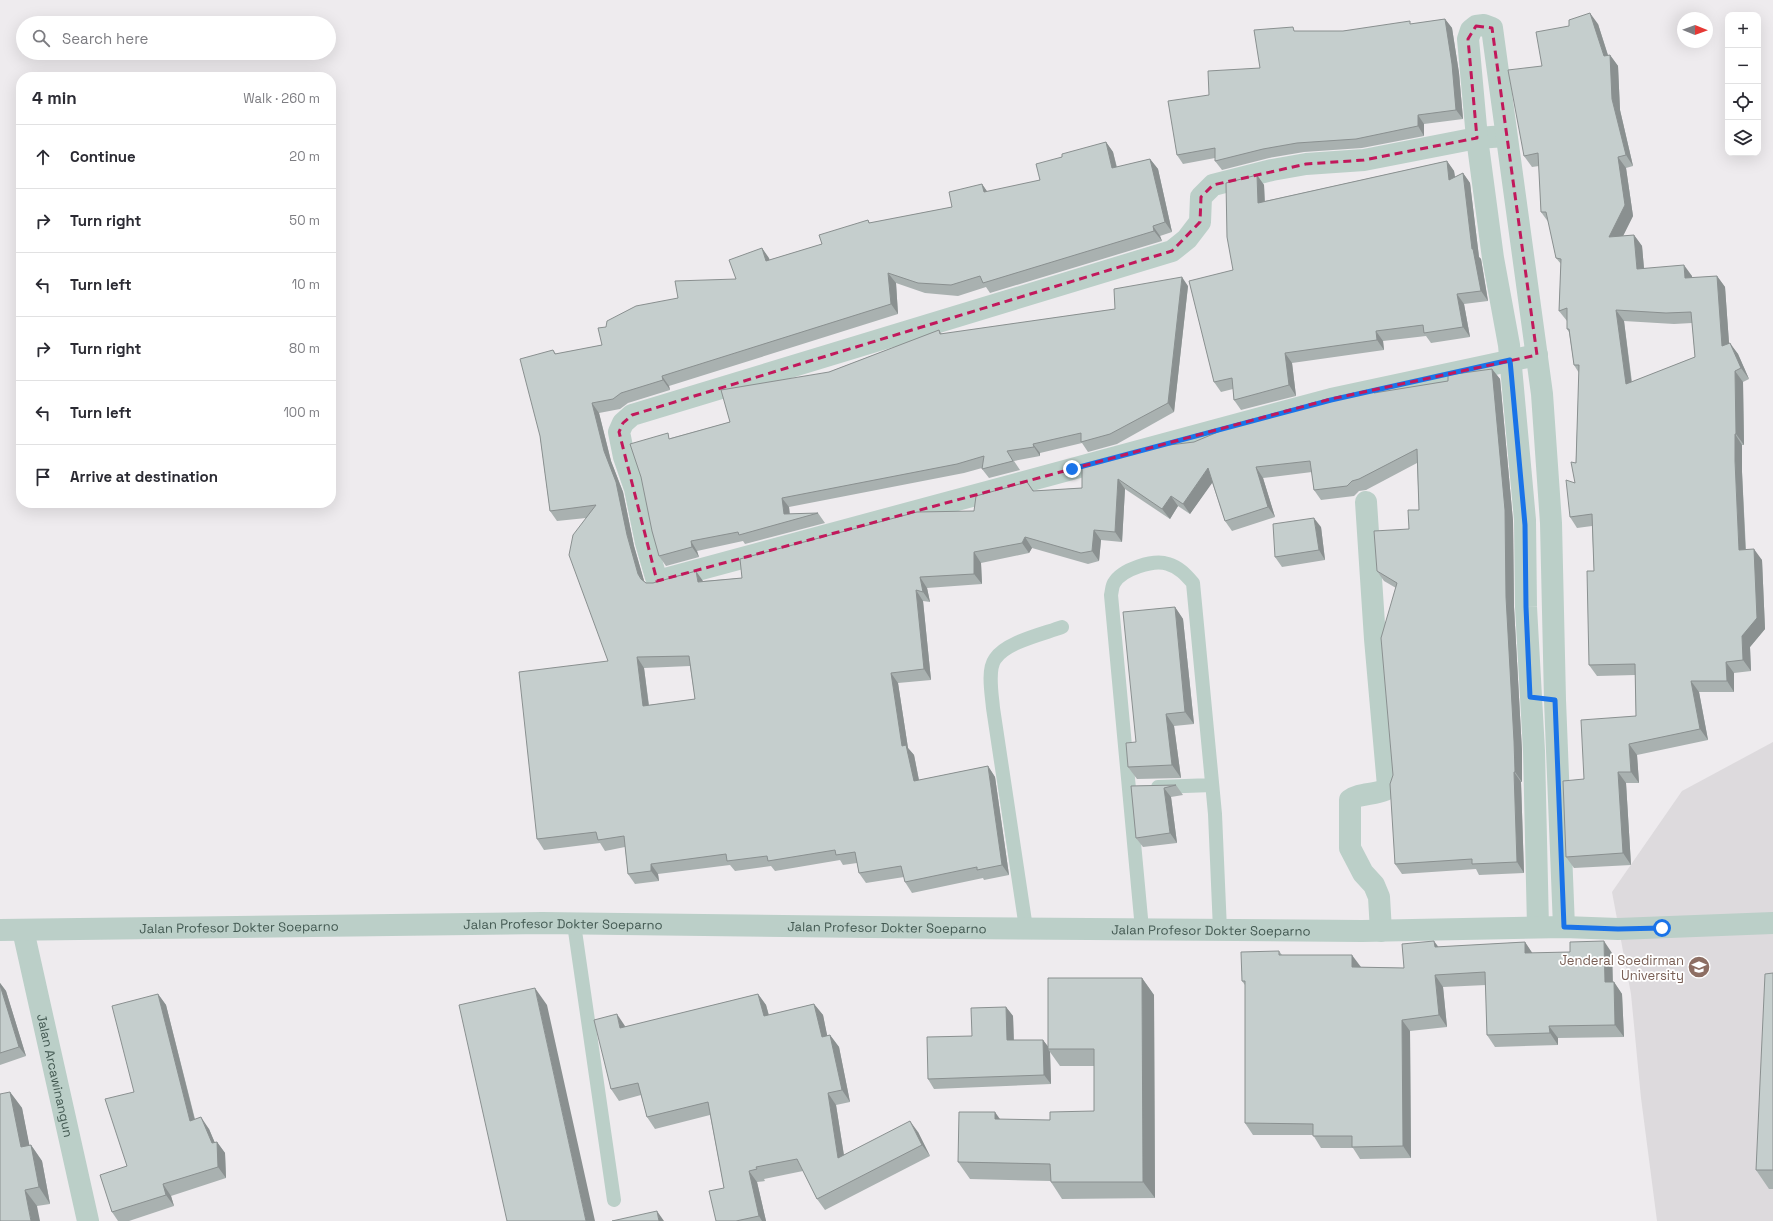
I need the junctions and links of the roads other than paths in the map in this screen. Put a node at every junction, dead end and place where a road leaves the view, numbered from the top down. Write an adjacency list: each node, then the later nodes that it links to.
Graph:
1 (1506, 136): 2 (street); 2 (street); 3 (street)
2 (1478, 138): 4 (street); 6 (street)
3 (1516, 211): 4 (street); 5 (street)
4 (1489, 216): 6 (street)
5 (1537, 355): 6 (street); 8 (street)
6 (1510, 360): 9 (street)
7 (1366, 502): 24 (street)
8 (1551, 523): 9 (street); 12 (street)
9 (1525, 525): 11 (street)
10 (1062, 627): 19 (lane)
11 (1530, 697): 12 (street); 17 (street)
12 (1555, 700): 18 (street)
13 (1212, 785): 14 (lane); 14 (lane); 23 (lane)
14 (1128, 788): 20 (lane)
15 (1773, 923): 18 (street, Jalan Profesor Dokter Soeparno)
16 (574, 924): 19 (street, Jalan Profesor Dokter Soeparno); 22 (street, Jalan Profesor Dokter Soeparno); 25 (lane)
17 (1538, 927): 18 (street, Jalan Profesor Dokter Soeparno); 24 (street, Jalan Profesor Dokter Soeparno)
18 (1564, 927)
19 (1026, 928): 20 (street, Jalan Profesor Dokter Soeparno)
20 (1142, 929): 23 (street, Jalan Profesor Dokter Soeparno)
21 (0, 930): 22 (street, Jalan Profesor Dokter Soeparno)
22 (24, 930): 26 (street, Jalan Arcawinangun)
23 (1220, 930): 24 (street, Jalan Profesor Dokter Soeparno)
24 (1382, 930)
25 (614, 1200)
26 (88, 1221)

